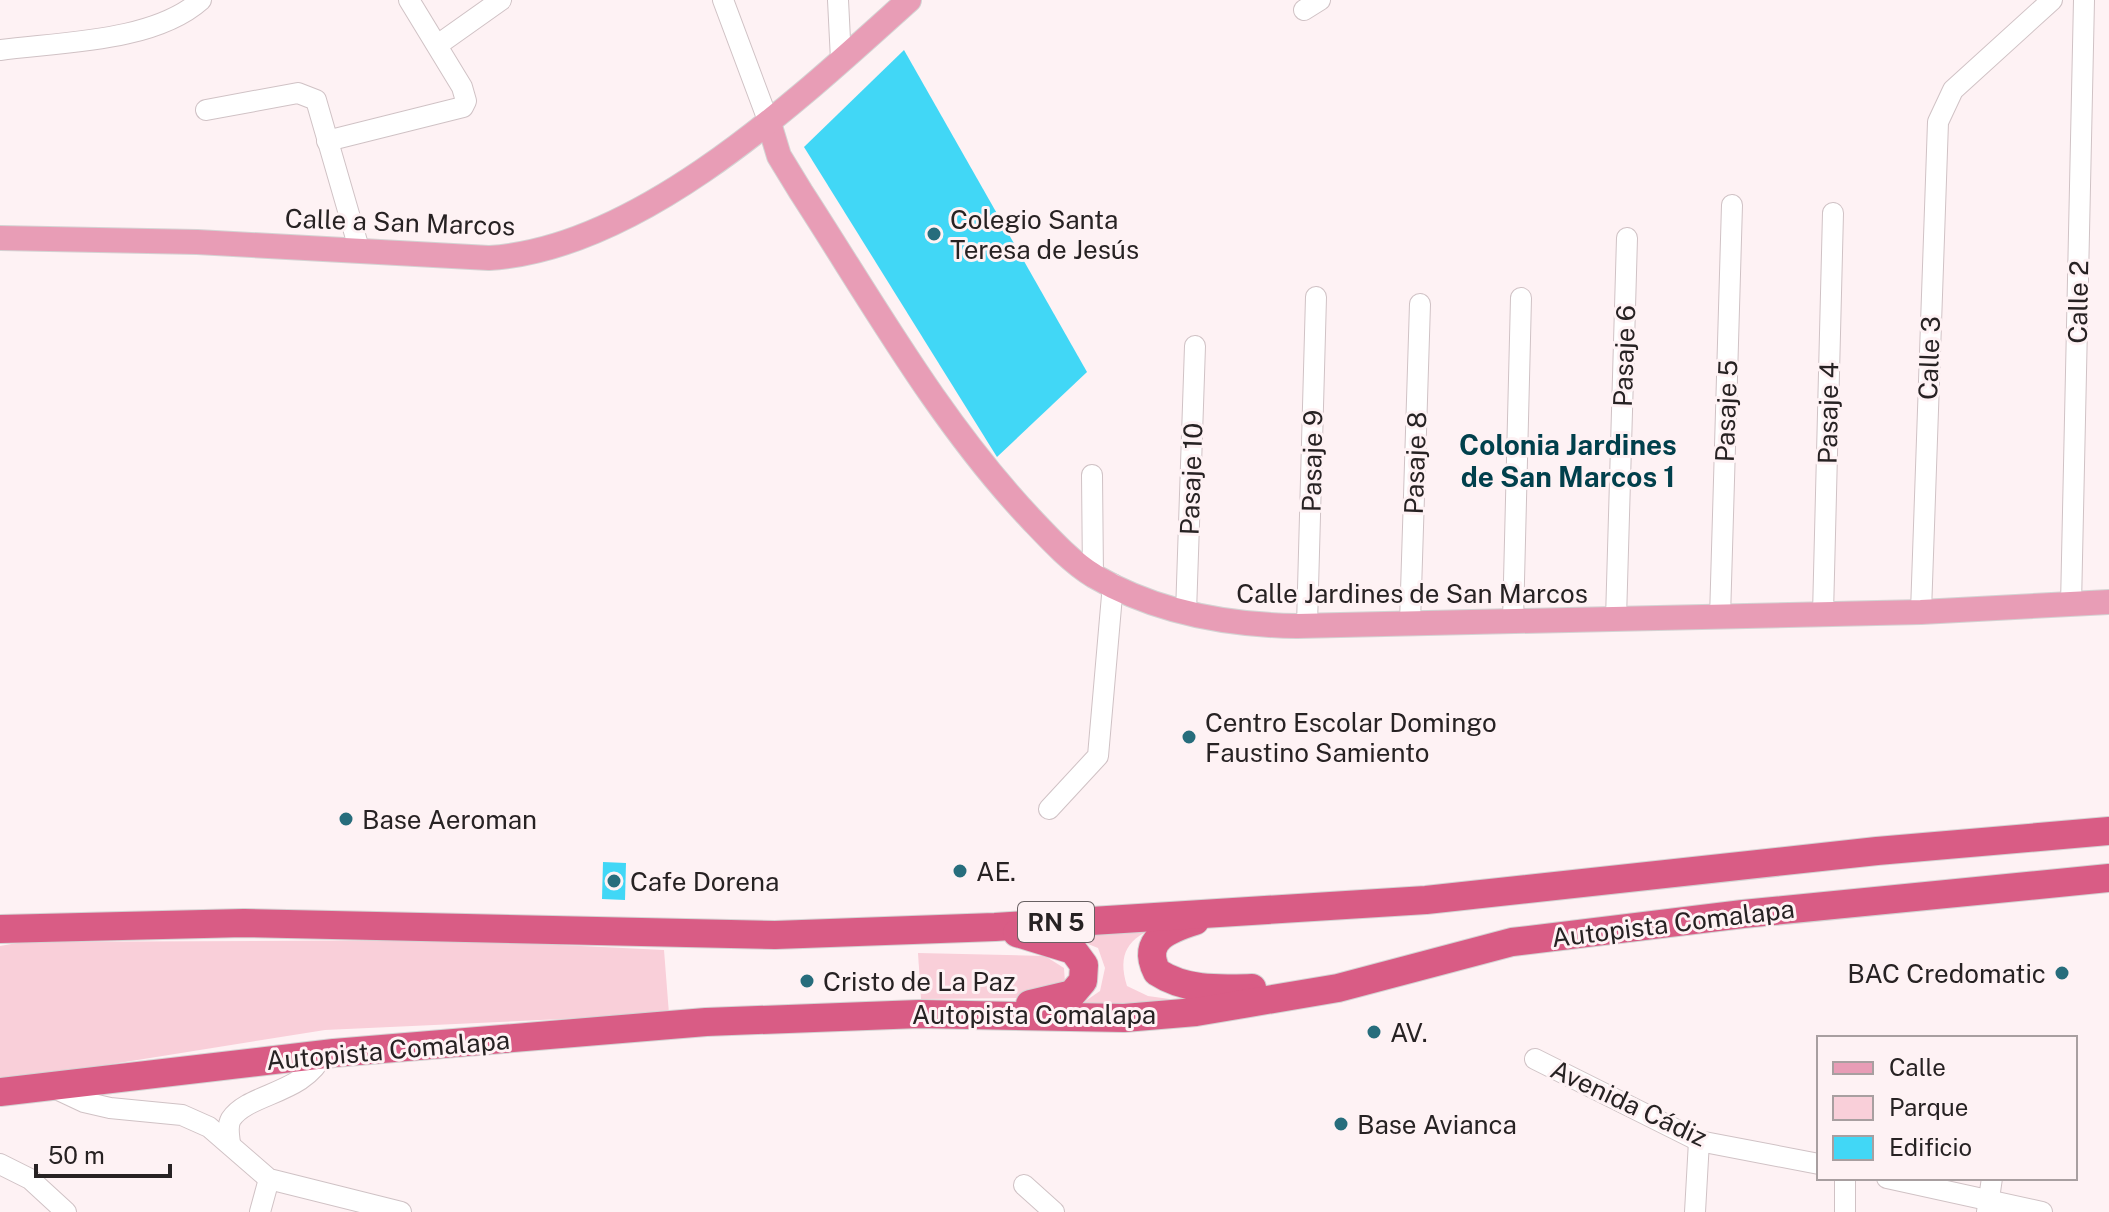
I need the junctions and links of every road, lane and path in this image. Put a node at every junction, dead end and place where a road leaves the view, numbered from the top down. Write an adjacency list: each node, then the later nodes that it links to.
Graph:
1 (201, 0): 10 (street)
2 (409, 0): 9 (street)
3 (501, 0): 9 (street)
4 (723, 0): 13 (street)
5 (838, 0): 11 (street)
6 (909, 0): 11 (main road, Calle a San Marcos)
7 (2052, 0): 28 (street, Calle 3)
8 (2084, 0): 27 (street, Calle 2)
9 (439, 44): 14 (street)
10 (0, 50)
11 (841, 60): 13 (main road, Calle a San Marcos)
12 (206, 110): 14 (street)
13 (769, 123): 19 (main road, Calle a San Marcos); 25 (main road, Calle Jardines de San Marcos)
14 (327, 141): 19 (street)
15 (1732, 205): 31 (street, Pasaje 5)
16 (1833, 213): 30 (street, Pasaje 4)
17 (0, 238): 19 (main road, Calle a San Marcos)
18 (1627, 238): 32 (street, Pasaje 6)
19 (360, 252)
20 (1316, 297): 35 (street, Pasaje 9)
21 (1521, 298): 33 (street)
22 (1420, 304): 34 (street, Pasaje 8)
23 (1195, 346): 29 (street, Pasaje 10)
24 (1092, 475): 25 (street)
25 (1103, 580): 29 (main road, Calle Jardines de San Marcos); 36 (street)
26 (2109, 602): 27 (main road, Calle Jardines de San Marcos)
27 (2071, 605): 28 (main road, Calle Jardines de San Marcos)
28 (1921, 612): 30 (main road, Calle Jardines de San Marcos)
29 (1186, 613): 35 (main road, Calle Jardines de San Marcos)
30 (1823, 614): 31 (main road, Calle Jardines de San Marcos)
31 (1720, 618): 32 (main road, Calle Jardines de San Marcos)
32 (1616, 619): 33 (main road, Calle Jardines de San Marcos)
33 (1513, 621): 34 (main road, Calle Jardines de San Marcos)
34 (1410, 623): 35 (main road, Calle Jardines de San Marcos)
35 (1307, 625)
36 (1049, 809)
37 (2109, 831): 39 (highway, Autopista Comalapa / RN 5)
38 (2109, 878): 42 (highway, Autopista Comalapa)
39 (1267, 909): 40 (highway, Autopista Comalapa / RN 5); 42 (highway)
40 (995, 927): 41 (highway, Autopista Comalapa / RN 5); 43 (highway)
41 (0, 929)
42 (1338, 988): 43 (highway, Autopista Comalapa)
43 (978, 1014): 44 (highway, Autopista Comalapa)
44 (323, 1054): 46 (highway, Autopista Comalapa); 49 (street)
45 (1535, 1059): 48 (street, Avenida Cádiz)
46 (48, 1085): 47 (highway, Autopista Comalapa); 49 (street)
47 (0, 1092)
48 (1699, 1141): 51 (street, Avenida Cádiz); 63 (street)
49 (230, 1143): 52 (street)
50 (0, 1164): 59 (street)
51 (1817, 1164)
52 (269, 1179): 58 (street); 60 (street)
53 (1845, 1180): 64 (street)
54 (1894, 1180): 57 (street)
55 (1992, 1180): 57 (street)
56 (1024, 1185): 62 (street)
57 (1987, 1206): 65 (street)
58 (369, 1208): 61 (street)
59 (66, 1212)
60 (260, 1212)
61 (401, 1212)
62 (1054, 1212)
63 (1695, 1212)
64 (1845, 1212)
65 (2042, 1212)

